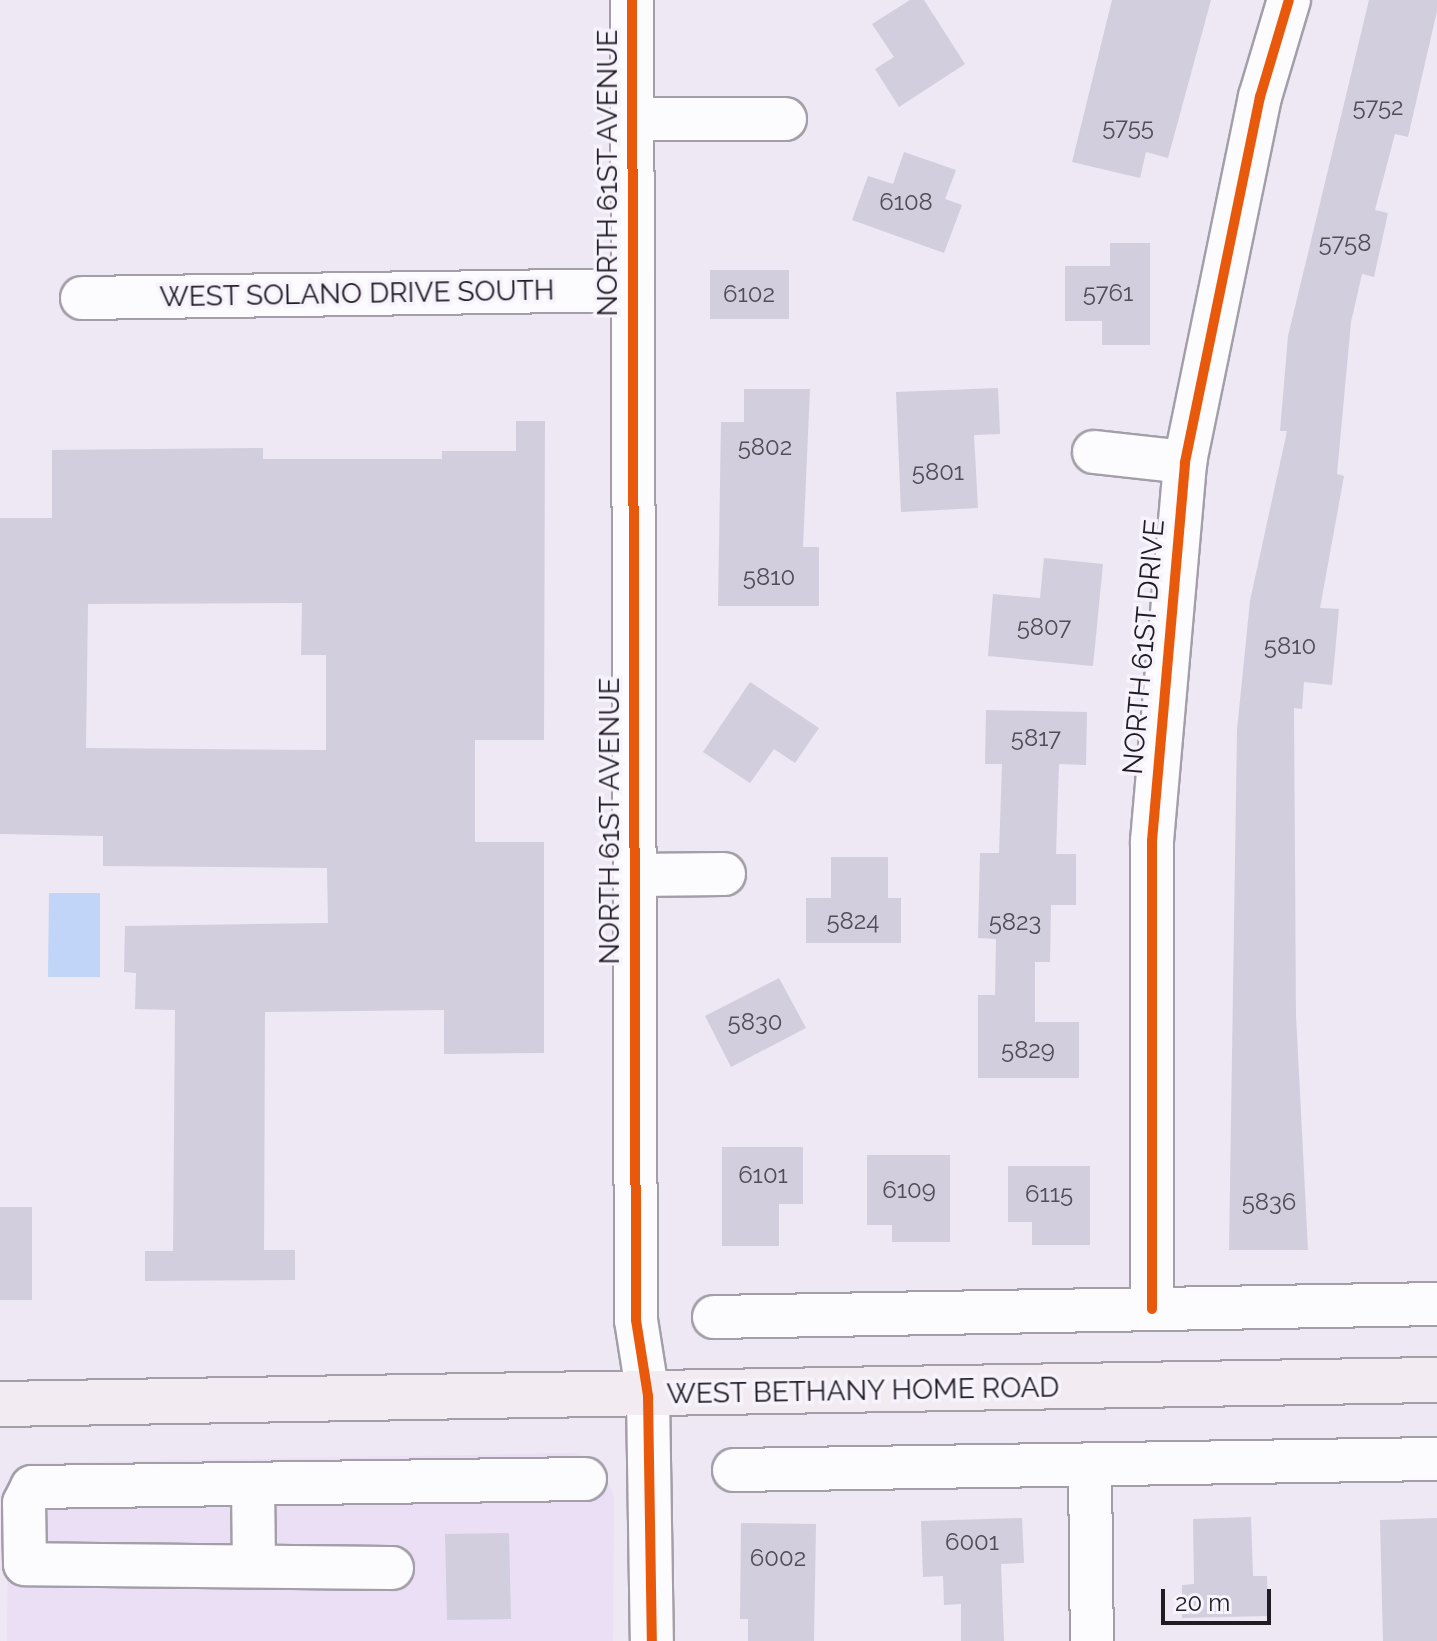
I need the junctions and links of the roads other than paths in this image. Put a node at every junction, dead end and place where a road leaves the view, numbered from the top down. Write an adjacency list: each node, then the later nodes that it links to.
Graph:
1 (632, 0): 3 (street, NORTH 61ST AVENUE)
2 (1289, 0): 8 (street, NORTH 61ST DRIVE)
3 (632, 119): 4 (street); 5 (street, NORTH 61ST AVENUE)
4 (785, 119)
5 (632, 290): 6 (street, WEST SOLANO DRIVE SOUTH); 10 (street, NORTH 61ST AVENUE)
6 (82, 298)
7 (1094, 452): 8 (street)
8 (1185, 462): 12 (street, NORTH 61ST DRIVE)
9 (724, 874): 10 (street)
10 (634, 875): 15 (street, NORTH 61ST AVENUE)
11 (1437, 1304): 12 (street)
12 (1152, 1309): 13 (street)
13 (714, 1317)
14 (1437, 1380): 15 (main road, WEST BETHANY HOME ROAD)
15 (648, 1396): 16 (main road, WEST BETHANY HOME ROAD); 24 (street, NORTH 61ST AVENUE)
16 (0, 1404)
17 (1437, 1459): 18 (street)
18 (1090, 1464): 19 (street); 25 (street)
19 (734, 1470)
20 (585, 1479): 21 (street)
21 (253, 1484): 22 (street); 22 (street)
22 (254, 1566): 23 (street)
23 (392, 1568)
24 (652, 1641)
25 (1092, 1641)

